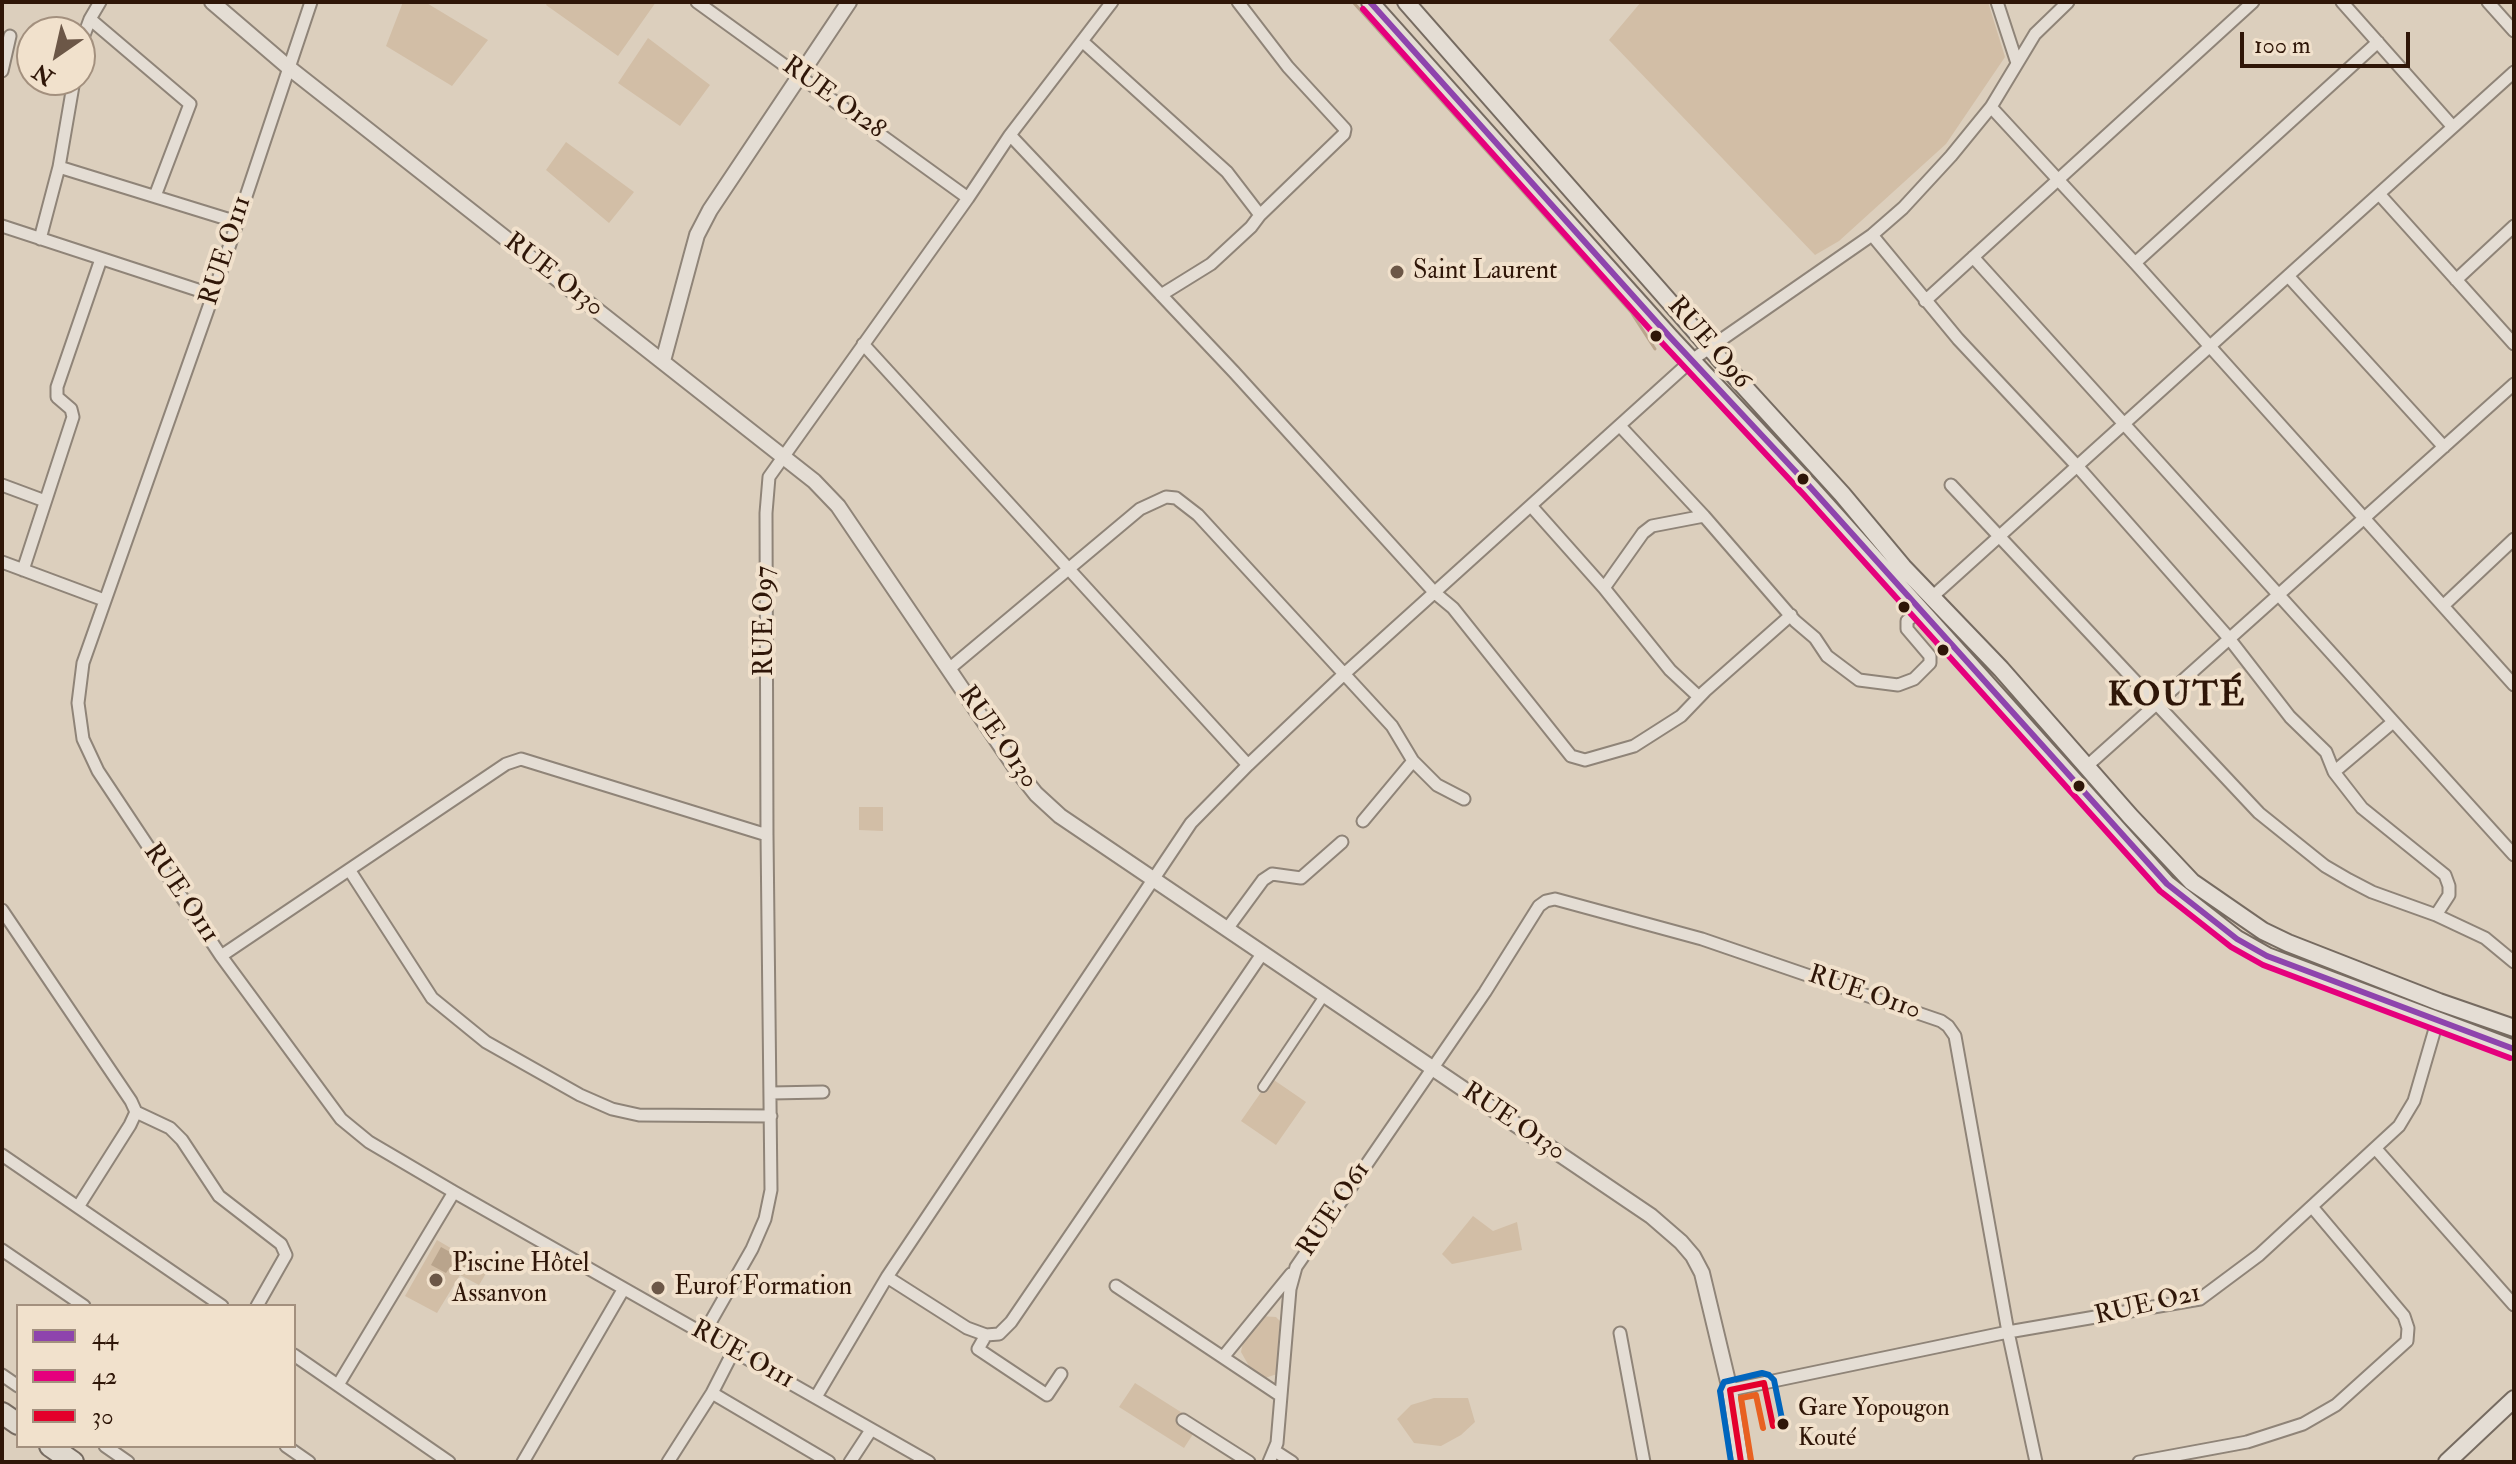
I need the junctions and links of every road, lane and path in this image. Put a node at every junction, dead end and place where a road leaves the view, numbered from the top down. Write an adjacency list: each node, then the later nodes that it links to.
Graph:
1 (212, 2): 20 (street, RUE O130)
2 (311, 2): 20 (street, RUE O111)
3 (697, 2): 23 (street, RUE O128)
4 (849, 2): 23 (street)
5 (1112, 2): 17 (street, RUE O97)
6 (1238, 2): 33 (street)
7 (1370, 2): 51 (main road, RUE O96)
8 (1406, 2): 49 (main road, RUE O96)
9 (1997, 2): 19 (street)
10 (2068, 2): 19 (street)
11 (2253, 2): 29 (street)
12 (2342, 2): 18 (street)
13 (2488, 2): 15 (street)
14 (96, 24): 31 (street)
15 (2514, 31)
16 (10, 36): 21 (street)
17 (1082, 41): 27 (street, RUE O97); 33 (street)
18 (2378, 42): 26 (street); 41 (street)
19 (2017, 63): 25 (street)
20 (288, 67): 34 (street, RUE O111); 52 (street, RUE O130)
21 (2, 71)
22 (2514, 72): 26 (street)
23 (802, 76): 32 (street, RUE O128); 52 (street)
24 (71, 96): 28 (street)
25 (1991, 107): 29 (street); 37 (street)
26 (2453, 127): 30 (street)
27 (1010, 135): 32 (street, RUE O97); 45 (street)
28 (59, 167): 31 (street); 38 (street)
29 (2057, 179): 39 (street); 41 (street)
30 (2380, 195): 42 (street); 43 (street)
31 (155, 196): 34 (street)
32 (968, 198): 47 (street, RUE O97)
33 (1260, 215): 45 (street)
34 (237, 222): 44 (street, RUE O111)
35 (2, 226): 38 (street)
36 (2514, 226): 43 (street)
37 (1872, 235): 46 (street); 49 (street)
38 (40, 239): 40 (street)
39 (1973, 257): 46 (street); 54 (street)
40 (101, 259): 44 (street); 61 (street)
41 (2135, 263): 50 (street)
42 (2289, 277): 50 (street); 56 (street)
43 (2456, 280): 48 (street)
44 (213, 295): 74 (street, RUE O111)
45 (1161, 295): 71 (street)
46 (1925, 301): 58 (street)
47 (863, 344): 57 (street, RUE O97); 68 (street)
48 (2514, 344)
49 (1709, 346): 51 (street); 73 (main road, RUE O96)
50 (2210, 348): 54 (street); 64 (street)
51 (1692, 360): 55 (street); 76 (main road, RUE O96)
52 (663, 361): 57 (street, RUE O130)
53 (2514, 384): 56 (street)
54 (2126, 424): 58 (street); 72 (street)
55 (1620, 426): 62 (street); 63 (street)
56 (2444, 447): 64 (street)
57 (782, 456): 79 (street, RUE O130); 91 (street, RUE O97)
58 (2078, 467): 65 (street); 78 (street)
59 (2, 485): 61 (street)
60 (1951, 485): 65 (street)
61 (45, 501): 69 (street)
62 (1532, 507): 70 (street); 71 (street)
63 (1704, 516): 70 (street); 77 (street)
64 (2364, 518): 72 (street); 75 (street)
65 (2000, 536): 73 (street); 83 (street)
66 (2514, 539): 75 (street)
67 (2, 562): 69 (street)
68 (1068, 568): 79 (street); 80 (street); 86 (street)
69 (23, 570): 74 (street)
70 (1604, 588): 82 (street)
71 (1435, 593): 80 (street); 82 (street)
72 (2278, 593): 78 (street); 84 (street)
73 (1932, 597): 87 (main road, RUE O96)
74 (104, 600): 100 (street, RUE O111)
75 (2444, 605): 81 (street)
76 (1920, 610): 77 (street); 103 (main road, RUE O96)
77 (1791, 615): 82 (street)
78 (2228, 637): 83 (street); 88 (street)
79 (949, 669): 95 (street, RUE O130)
80 (1343, 675): 85 (street); 86 (street)
81 (2514, 685)
82 (1699, 697)
83 (2155, 703): 87 (street); 97 (street)
84 (2393, 722): 88 (street); 93 (street)
85 (1413, 761): 89 (street); 90 (street)
86 (1248, 765): 95 (street)
87 (2086, 767): 104 (main road, RUE O96)
88 (2334, 772): 97 (street)
89 (1464, 799)
90 (1363, 821)
91 (767, 835): 94 (street); 109 (street, RUE O97)
92 (1342, 842): 98 (street)
93 (2513, 853)
94 (350, 871): 100 (street); 111 (street)
95 (1152, 879): 98 (street, RUE O130); 119 (street)
96 (2, 910): 110 (street)
97 (2436, 915): 101 (street)
98 (1227, 929): 99 (street, RUE O130)
99 (1262, 954): 102 (street, RUE O130); 129 (street)
100 (221, 956): 114 (street, RUE O111)
101 (2514, 962)
102 (1324, 996): 106 (street, RUE O130); 107 (street)
103 (2437, 1022): 105 (main road, RUE O96); 112 (street, RUE O21)
104 (2514, 1028)
105 (2514, 1049)
106 (1432, 1068): 118 (street, RUE O61); 126 (street, RUE O110); 135 (street, RUE O130)
107 (1263, 1087)
108 (823, 1092): 109 (street)
109 (771, 1093): 111 (street, RUE O97)
110 (136, 1112): 115 (street); 124 (street)
111 (771, 1116): 128 (street, RUE O97)
112 (2376, 1149): 116 (street, RUE O21); 125 (street)
113 (2, 1155): 115 (street)
114 (454, 1192): 121 (street, RUE O111); 134 (street)
115 (78, 1207): 123 (street)
116 (2313, 1208): 126 (street, RUE O21); 160 (street)
117 (2, 1250): 122 (street)
118 (1296, 1267): 132 (street); 137 (street, RUE O61)
119 (887, 1277): 129 (street); 138 (street)
120 (1116, 1286): 132 (street)
121 (623, 1290): 128 (street, RUE O111); 150 (street)
122 (81, 1304)
123 (219, 1304)
124 (258, 1304)
125 (2514, 1305)
126 (2008, 1332): 135 (street, RUE O21); 159 (street, RUE O110)
127 (1620, 1333): 157 (street)
128 (703, 1335): 130 (street, RUE O111)
129 (986, 1335): 133 (street)
130 (733, 1352): 136 (street); 138 (street, RUE O111)
131 (296, 1356): 134 (street)
132 (1224, 1356): 137 (street)
133 (1061, 1374)
134 (338, 1385): 149 (street)
135 (1730, 1390): 158 (street, RUE O130)
136 (712, 1393): 151 (street); 152 (street)
137 (1281, 1396): 145 (street, RUE O61)
138 (816, 1397): 141 (street, RUE O111)
139 (2514, 1399): 161 (main road)
140 (1183, 1420): 155 (street)
141 (871, 1430): 153 (street); 154 (street, RUE O111)
142 (53, 1448): 146 (highway)
143 (108, 1448): 147 (street)
144 (289, 1448): 148 (street)
145 (1272, 1457): 156 (street)
146 (73, 1462)
147 (128, 1462)
148 (309, 1462)
149 (449, 1462)
150 (523, 1462)
151 (668, 1462)
152 (829, 1462)
153 (850, 1462)
154 (929, 1462)
155 (1249, 1462)
156 (1292, 1462)
157 (1644, 1462)
158 (1741, 1462)
159 (2036, 1462)
160 (2139, 1462)
161 (2447, 1462)

